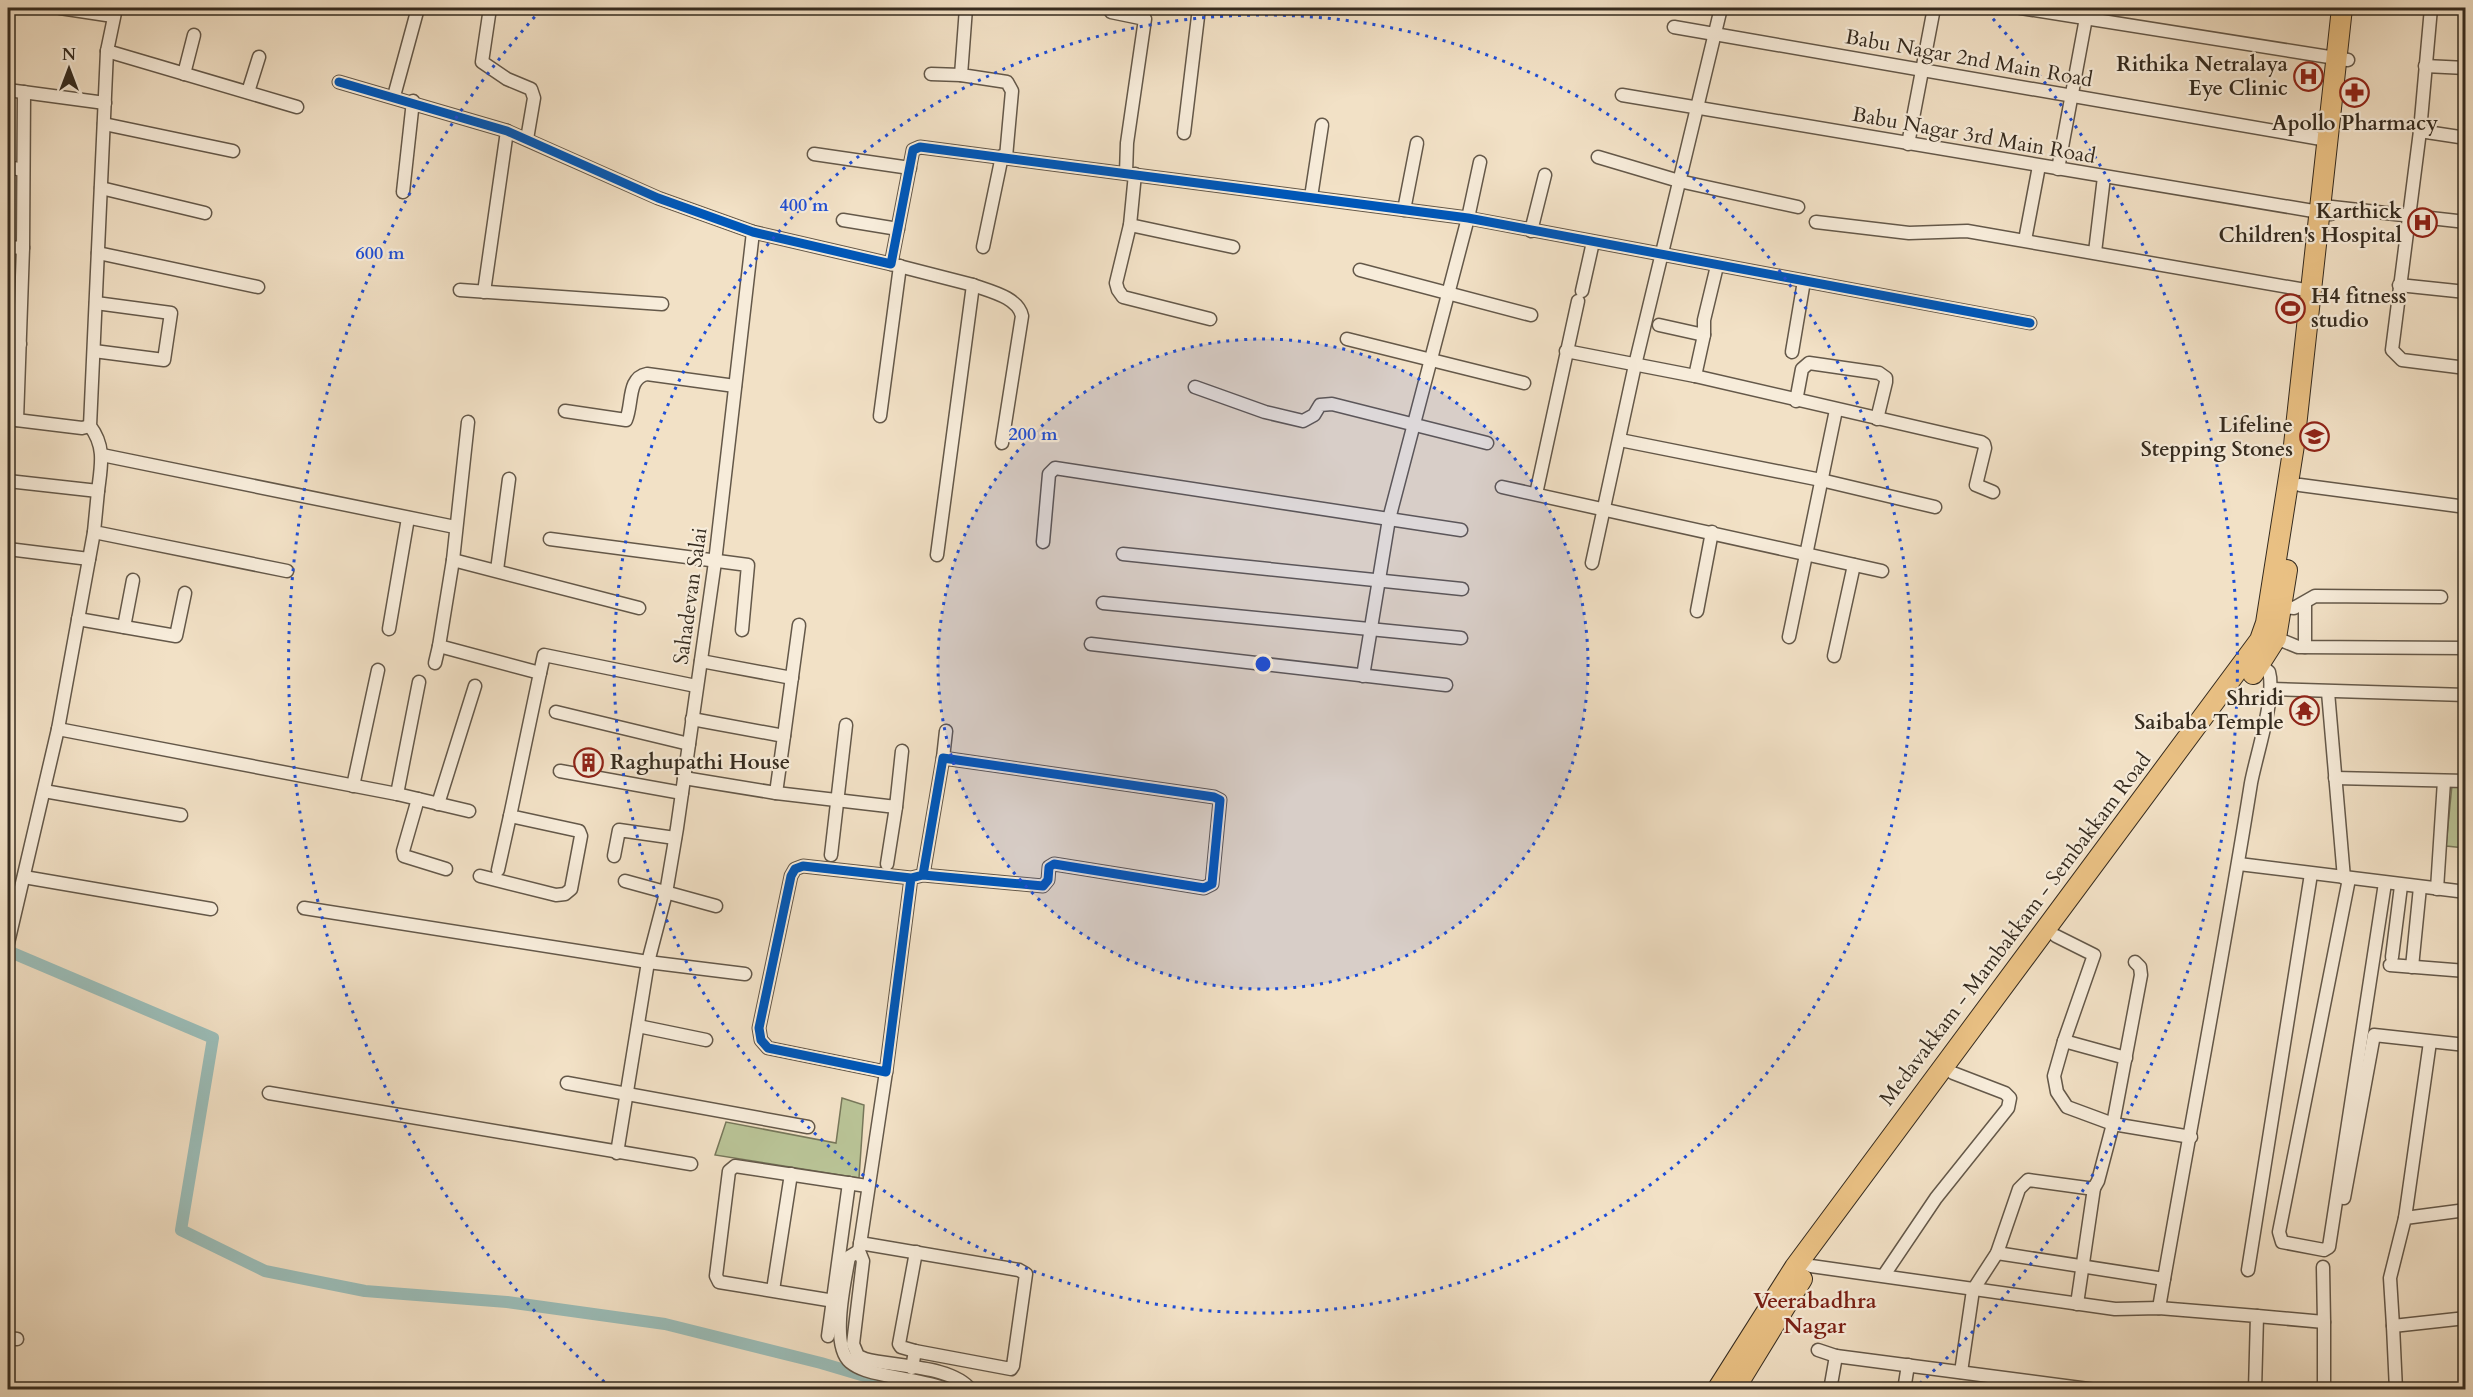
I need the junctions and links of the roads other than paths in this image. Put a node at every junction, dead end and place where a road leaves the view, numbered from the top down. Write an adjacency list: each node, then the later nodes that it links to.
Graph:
1 (60, 8): 13 (street)
2 (490, 8): 44 (street)
3 (966, 8): 26 (street)
4 (1112, 8): 58 (street)
5 (1199, 8): 42 (street)
6 (1721, 8): 16 (street)
7 (1934, 8): 23 (street)
8 (2021, 8): 14 (street)
9 (2342, 8): 20 (main road, Medavakkam - Mambakkam - Sembakkam Road)
10 (2354, 8): 20 (main road, Medavakkam - Mambakkam - Sembakkam Road)
11 (2432, 8): 21 (street)
12 (415, 9): 32 (street)
13 (114, 12): 18 (street)
14 (2086, 18): 20 (street); 33 (street)
15 (1674, 27): 16 (street, Babu Nagar 2nd Main Road)
16 (1715, 33): 23 (street, Babu Nagar 2nd Main Road); 37 (street)
17 (194, 35): 24 (street)
18 (107, 51): 24 (street); 35 (street)
19 (259, 57): 30 (street)
20 (2342, 59): 45 (main road, Medavakkam - Mambakkam - Sembakkam Road); 67 (main road, Medavakkam - Mambakkam - Sembakkam Road)
21 (2425, 66): 22 (street); 41 (street)
22 (2466, 68)
23 (1923, 69): 33 (street, Babu Nagar 2nd Main Road); 47 (street)
24 (184, 74): 30 (street)
25 (931, 74): 26 (street)
26 (961, 75): 50 (street)
27 (339, 82): 32 (street)
28 (8, 90): 29 (street)
29 (24, 92): 35 (street); 57 (street)
30 (248, 92): 36 (street)
31 (1622, 95): 37 (street, Babu Nagar 3rd Main Road)
32 (394, 96): 34 (street)
33 (2073, 97): 45 (street, Babu Nagar 2nd Main Road); 56 (street)
34 (412, 101): 40 (street); 63 (street)
35 (105, 103): 38 (street)
36 (297, 107)
37 (1697, 108): 47 (street, Babu Nagar 3rd Main Road); 61 (street)
38 (104, 124): 48 (street); 62 (street)
39 (1322, 125): 64 (street)
40 (507, 131): 44 (street); 96 (street)
41 (2420, 131): 43 (street); 69 (street)
42 (1184, 133)
43 (2466, 138)
44 (527, 139): 77 (street)
45 (2327, 140): 67 (main road, Medavakkam - Mambakkam - Sembakkam Road)
46 (1417, 143): 66 (street)
47 (1908, 144): 53 (street, Babu Nagar 3rd Main Road)
48 (233, 151)
49 (814, 154): 55 (street)
50 (1004, 157): 55 (street); 58 (street); 81 (street)
51 (1598, 158): 61 (street)
52 (1480, 162): 70 (street)
53 (2039, 166): 56 (street, Babu Nagar 3rd Main Road); 78 (street)
54 (8, 168): 57 (street)
55 (910, 168): 75 (street)
56 (2058, 169): 60 (street, Babu Nagar 3rd Main Road)
57 (23, 170): 83 (street)
58 (1130, 173): 64 (street); 74 (street)
59 (1545, 175): 76 (street)
60 (2104, 177): 67 (street, Babu Nagar 3rd Main Road); 84 (street)
61 (1679, 181): 65 (street); 86 (street)
62 (101, 188): 68 (street); 85 (street)
63 (403, 192)
64 (1311, 198): 66 (street)
65 (1798, 207)
66 (1404, 210): 70 (street)
67 (2327, 212): 69 (street, Babu Nagar 3rd Main Road); 95 (main road, Medavakkam - Mambakkam - Sembakkam Road); 130 (main road, Medavakkam - Mambakkam - Sembakkam Road)
68 (205, 213)
69 (2409, 216): 73 (street, Babu Nagar 3rd Main Road); 92 (street)
70 (1468, 219): 76 (street); 98 (street)
71 (843, 220): 75 (street)
72 (1816, 222): 78 (street)
73 (2466, 222)
74 (1130, 225): 82 (street); 102 (street)
75 (898, 229): 87 (street)
76 (1531, 231): 79 (street)
77 (753, 232): 87 (street); 116 (street, Sahadevan Salai)
78 (2025, 240): 84 (street)
79 (1593, 242): 86 (street); 109 (street)
80 (8, 247): 83 (street)
81 (983, 247)
82 (1233, 247)
83 (23, 249): 107 (street)
84 (2095, 252): 95 (street)
85 (98, 253): 93 (street); 99 (street)
86 (1662, 255): 88 (street); 112 (street)
87 (896, 265): 91 (street); 121 (street)
88 (1717, 266): 90 (street); 105 (street)
89 (1360, 270): 98 (street)
90 (1804, 281): 103 (street); 110 (street)
91 (973, 285): 128 (street); 154 (street)
92 (2399, 285): 97 (street); 113 (street)
93 (258, 287)
94 (460, 290): 96 (street)
95 (2310, 291): 130 (main road, Medavakkam - Mambakkam - Sembakkam Road)
96 (484, 292): 100 (street)
97 (2466, 292)
98 (1449, 294): 101 (street); 111 (street)
99 (96, 303): 108 (street); 108 (street)
100 (662, 304)
101 (1531, 315)
102 (1210, 319)
103 (2030, 323)
104 (1659, 325): 105 (street)
105 (1704, 335): 114 (street)
106 (1347, 339): 111 (street)
107 (14, 343): 122 (street)
108 (94, 351): 125 (street)
109 (1566, 351): 112 (street); 139 (street)
110 (1792, 352)
111 (1432, 360): 115 (street); 126 (street)
112 (1635, 365): 114 (street); 127 (street)
113 (2466, 368)
114 (1695, 376): 118 (street)
115 (1524, 383)
116 (735, 386): 120 (street); 157 (street, Sahadevan Salai)
117 (1195, 387): 126 (street)
118 (1796, 400): 119 (street); 123 (street)
119 (1836, 410): 123 (street); 133 (street)
120 (565, 411)
121 (880, 416)
122 (12, 419): 125 (street)
123 (1877, 419): 138 (street)
124 (468, 422): 145 (street)
125 (90, 426): 131 (street)
126 (1415, 426): 129 (street); 144 (street)
127 (1620, 440): 133 (street); 142 (street)
128 (1002, 442)
129 (1487, 443)
130 (2300, 445): 135 (main road, Medavakkam - Mambakkam - Sembakkam Road); 187 (main road, Medavakkam - Mambakkam - Sembakkam Road)
131 (102, 455): 137 (street); 143 (street)
132 (509, 479): 160 (street)
133 (1821, 480): 140 (street); 153 (street)
134 (8, 481): 137 (street)
135 (2300, 486): 141 (street); 170 (main road, Medavakkam - Mambakkam - Sembakkam Road)
136 (1502, 487): 139 (street)
137 (98, 490): 147 (street)
138 (1994, 492)
139 (1536, 494): 142 (street)
140 (1935, 507)
141 (2466, 507)
142 (1604, 508): 148 (street); 158 (street)
143 (408, 518): 145 (street); 176 (street)
144 (1389, 519): 146 (street); 150 (street); 164 (street)
145 (455, 528): 156 (street)
146 (1461, 530)
147 (94, 532): 155 (street); 161 (street)
148 (1712, 532): 153 (street); 172 (street)
149 (550, 539): 157 (street)
150 (1043, 542)
151 (8, 549): 155 (street)
152 (1123, 554): 164 (street)
153 (1806, 554): 159 (street); 179 (street)
154 (937, 555)
155 (89, 560): 173 (street)
156 (453, 560): 160 (street); 183 (street)
157 (715, 562): 177 (street); 188 (street, Sahadevan Salai)
158 (1592, 562)
159 (1854, 565): 162 (street); 186 (street)
160 (497, 570): 171 (street)
161 (287, 571)
162 (1882, 571)
163 (133, 580): 175 (street)
164 (1378, 580): 165 (street); 178 (street)
165 (1462, 589)
166 (185, 593): 175 (street)
167 (2441, 597): 169 (street)
168 (1103, 603): 178 (street)
169 (2305, 604): 170 (street); 184 (street)
170 (2283, 607): 181 (main road, Medavakkam - Mambakkam - Sembakkam Road)
171 (639, 608)
172 (1697, 611)
173 (78, 618): 175 (street); 204 (street)
174 (799, 625): 193 (street)
175 (124, 627)
176 (389, 629)
177 (742, 630)
178 (1371, 630): 180 (street); 192 (street)
179 (1789, 637)
180 (1461, 638)
181 (2276, 638): 184 (street); 187 (main road, Medavakkam - Mambakkam - Sembakkam Road)
182 (1091, 644): 192 (street)
183 (439, 646): 189 (street); 191 (street)
184 (2305, 646): 185 (street)
185 (2466, 648)
186 (1834, 656)
187 (2255, 660): 198 (street); 249 (main road, Medavakkam - Mambakkam - Sembakkam Road); 267 (main road, Medavakkam - Mambakkam - Sembakkam Road)
188 (701, 662): 193 (street); 196 (street, Sahadevan Salai)
189 (435, 663)
190 (378, 670): 215 (street)
191 (540, 673): 196 (street); 226 (street)
192 (1363, 676): 197 (street)
193 (792, 678): 206 (street)
194 (419, 682): 219 (street)
195 (475, 686): 222 (street)
196 (696, 686): 202 (street, Sahadevan Salai)
197 (1446, 686)
198 (2271, 689): 199 (street); 231 (street)
199 (2328, 693): 200 (street); 212 (street)
200 (2466, 694)
201 (556, 712): 207 (street)
202 (692, 719): 206 (street); 207 (street, Sahadevan Salai)
203 (846, 725): 221 (street)
204 (58, 729): 215 (street); 216 (street)
205 (946, 730): 209 (street)
206 (784, 736): 218 (street)
207 (689, 744): 211 (street, Sahadevan Salai)
208 (902, 751): 223 (street)
209 (943, 758): 236 (street); 236 (street)
210 (560, 771): 217 (street)
211 (684, 778): 217 (street, Sahadevan Salai); 218 (street)
212 (2335, 778): 213 (street); 238 (street)
213 (2444, 781): 214 (street); 243 (street)
214 (2466, 781)
215 (353, 786): 219 (street)
216 (44, 791): 225 (street); 237 (street)
217 (682, 793): 227 (street, Sahadevan Salai)
218 (776, 793): 221 (street)
219 (397, 794): 220 (street)
220 (418, 799): 222 (street); 232 (street)
221 (839, 801): 223 (street); 228 (street)
222 (438, 804): 224 (street)
223 (896, 807): 230 (street)
224 (469, 811)
225 (181, 815)
226 (510, 816): 233 (street); 235 (street)
227 (675, 838): 229 (street); 245 (street, Sahadevan Salai)
228 (831, 855)
229 (614, 856)
230 (887, 864)
231 (2239, 864): 234 (street); 270 (street)
232 (446, 869)
233 (498, 870)
234 (2311, 874): 238 (street); 286 (street)
235 (480, 876)
236 (917, 876): 262 (street); 262 (street)
237 (24, 877): 248 (street); 250 (street)
238 (2346, 878): 240 (street); 240 (street)
239 (625, 881): 245 (street)
240 (2385, 883): 241 (street)
241 (2401, 886): 242 (street); 253 (street)
242 (2420, 887): 243 (street); 253 (street)
243 (2437, 889): 244 (street)
244 (2466, 892)
245 (666, 893): 246 (street); 251 (street, Sahadevan Salai)
246 (716, 906)
247 (304, 908): 251 (street)
248 (211, 909)
249 (2056, 936): 258 (street); 263 (main road, Medavakkam - Mambakkam - Sembakkam Road)
250 (8, 944)
251 (648, 962): 255 (street); 256 (street, Sahadevan Salai)
252 (2135, 962): 261 (street)
253 (2412, 967): 254 (street)
254 (2466, 971)
255 (745, 974)
256 (638, 1026): 257 (street); 266 (street, Sahadevan Salai)
257 (706, 1040)
258 (2064, 1041): 261 (street); 268 (street)
259 (2430, 1042): 260 (street); 278 (street); 279 (street)
260 (2466, 1045)
261 (2126, 1058): 268 (street)
262 (886, 1072): 275 (street)
263 (1953, 1073): 267 (main road, Medavakkam - Mambakkam - Sembakkam Road); 287 (street)
264 (567, 1083): 266 (street)
265 (269, 1092): 271 (street)
266 (628, 1092): 269 (street); 271 (street, Sahadevan Salai)
267 (1927, 1095): 283 (main road, Medavakkam - Mambakkam - Sembakkam Road)
268 (2113, 1124): 270 (street); 276 (street)
269 (808, 1127)
270 (2191, 1137): 288 (street)
271 (617, 1153): 272 (street)
272 (691, 1164)
273 (791, 1174): 274 (street); 290 (street); 290 (street)
274 (849, 1183): 275 (street); 293 (street)
275 (867, 1186): 280 (street)
276 (2094, 1188): 282 (street); 284 (street)
277 (2466, 1210): 279 (street)
278 (2342, 1211)
279 (2404, 1218): 299 (street)
280 (860, 1247): 281 (street); 289 (street); 292 (street)
281 (916, 1252): 303 (street); 303 (street)
282 (1997, 1253): 284 (street); 291 (street)
283 (1805, 1263): 287 (street); 312 (main road, Medavakkam - Mambakkam - Sembakkam Road); 313 (main road, Medavakkam - Mambakkam - Sembakkam Road)
284 (2082, 1266): 288 (street); 294 (street)
285 (2323, 1267): 298 (street)
286 (2248, 1270)
287 (1884, 1275): 291 (street)
288 (2164, 1279): 295 (street)
289 (844, 1289): 292 (street); 301 (street)
290 (773, 1290): 293 (street)
291 (1973, 1290): 294 (street); 308 (street)
292 (858, 1291): 301 (street)
293 (834, 1301): 300 (street)
294 (2077, 1304): 295 (street)
295 (2159, 1308): 296 (street)
296 (2257, 1316): 298 (street); 317 (street)
297 (2466, 1318): 299 (street)
298 (2324, 1322): 318 (street)
299 (2393, 1326): 319 (street)
300 (828, 1336)
301 (847, 1347): 305 (street)
302 (1818, 1350): 304 (street)
303 (915, 1351): 307 (street)
304 (1836, 1356): 306 (street); 314 (street)
305 (868, 1365): 307 (street); 310 (street)
306 (1908, 1365): 308 (street); 315 (street)
307 (912, 1368): 309 (street)
308 (1961, 1372): 316 (street)
309 (959, 1378): 310 (street); 311 (street)
310 (951, 1389)
311 (971, 1389)
312 (1717, 1389)
313 (1734, 1389)
314 (1830, 1389)
315 (1904, 1389)
316 (2096, 1389)
317 (2255, 1389)
318 (2324, 1389)
319 (2396, 1389)

